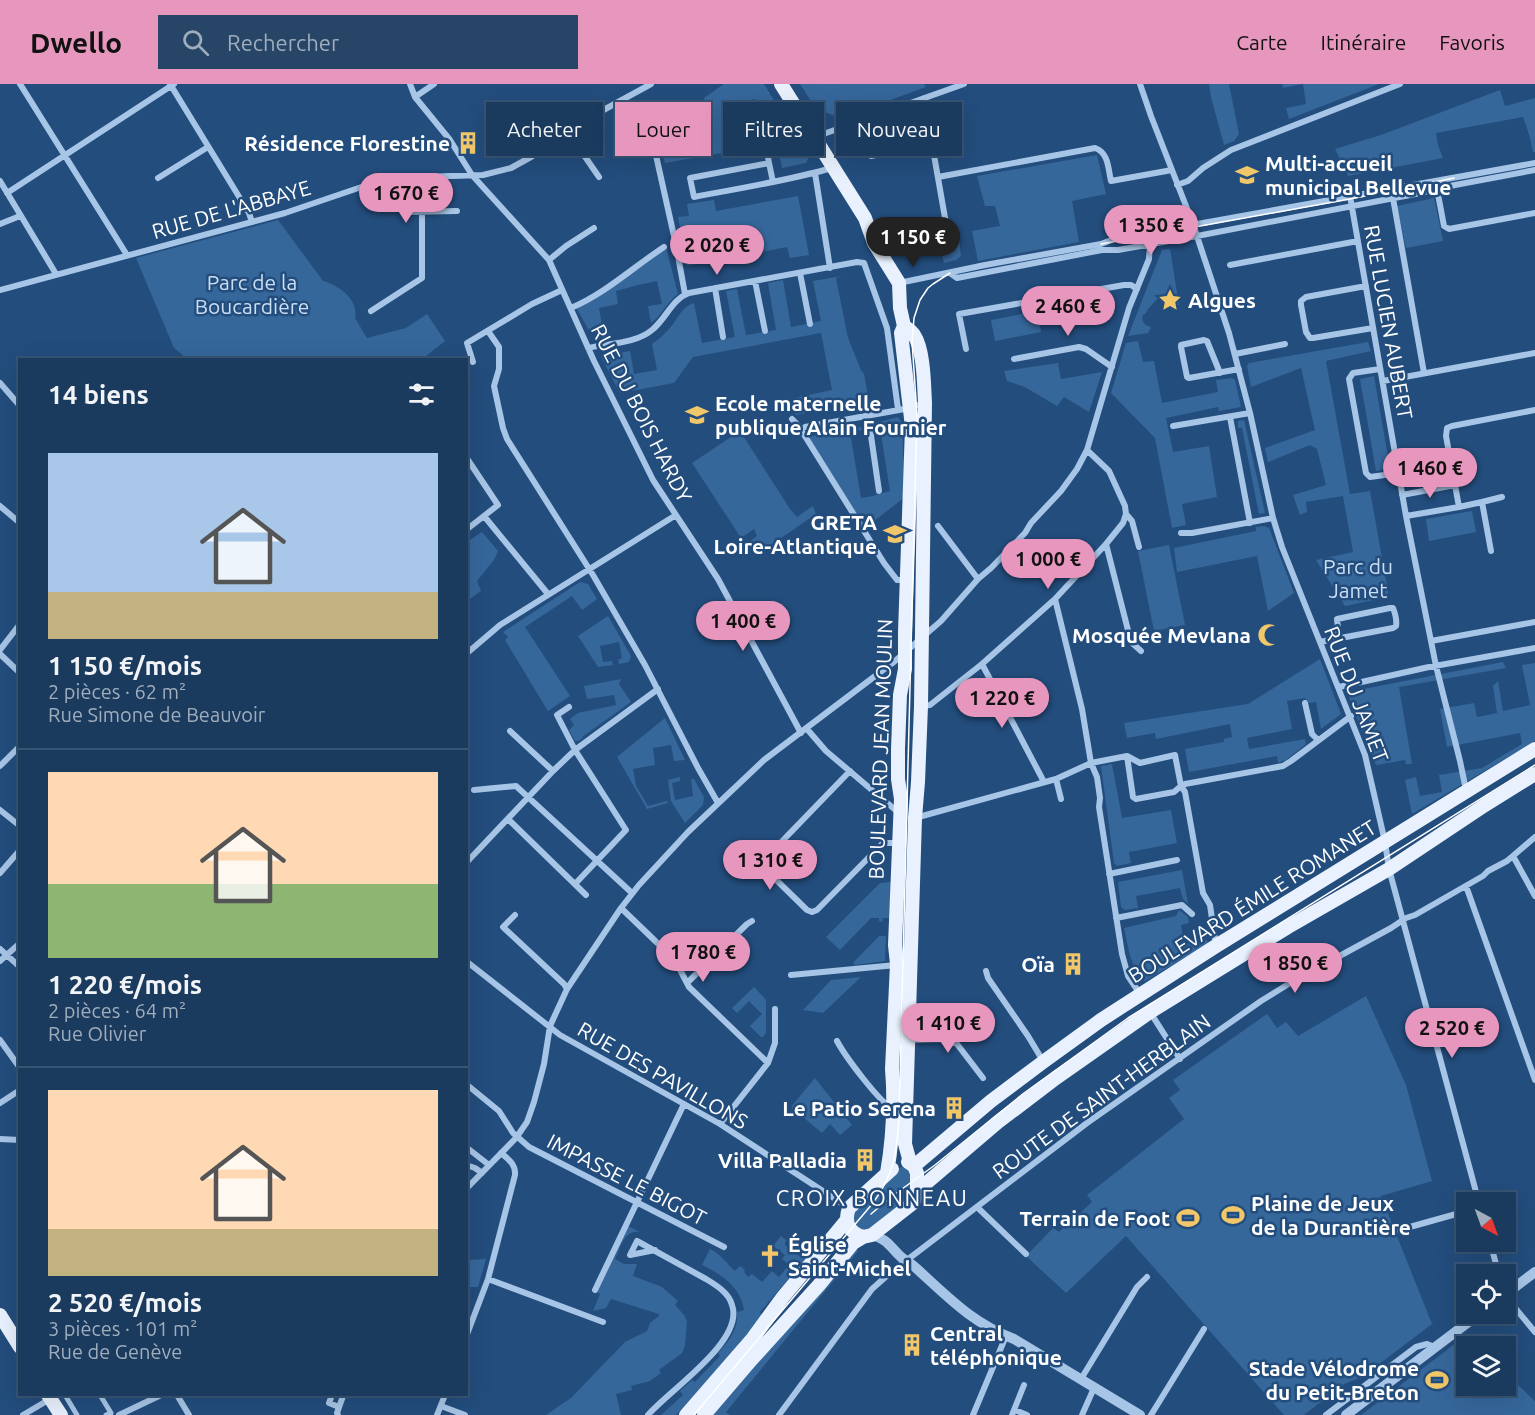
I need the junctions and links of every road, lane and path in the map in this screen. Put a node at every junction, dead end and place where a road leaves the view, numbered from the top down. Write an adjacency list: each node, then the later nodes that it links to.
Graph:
1 (20, 84): 19 (street)
2 (410, 84): 11 (street, RUE DU BOIS HARDY)
3 (434, 84): 11 (street)
4 (651, 84): 10 (street, RUE DE L'ABBAYE)
5 (781, 84): 13 (main road)
6 (964, 84): 12 (street)
7 (1140, 84): 28 (street, RUE DU JAMET)
8 (1400, 84): 39 (street)
9 (172, 85): 17 (street); 19 (street)
10 (641, 86): 15 (street, RUE DE L'ABBAYE)
11 (415, 97): 31 (street, RUE DU BOIS HARDY)
12 (924, 98): 14 (street); 16 (street)
13 (792, 102)
14 (925, 102)
15 (603, 109)
16 (824, 133)
17 (208, 147): 34 (street); 49 (street)
18 (824, 153): 27 (main road)
19 (65, 155): 41 (street); 59 (street)
20 (532, 156): 31 (street, RUE DE L'ABBAYE)
21 (585, 156): 32 (street)
22 (656, 156): 73 (street)
23 (768, 156): 25 (street)
24 (934, 156): 33 (street)
25 (769, 163): 37 (street); 37 (street)
26 (1535, 163): 38 (street)
27 (833, 167): 30 (street); 67 (main road)
28 (1172, 170): 33 (street); 39 (street, RUE DU JAMET)
29 (1535, 170): 38 (street)
30 (815, 173): 37 (street); 62 (street)
31 (472, 176): 35 (street, RUE DE L'ABBAYE); 60 (street, RUE DU BOIS HARDY)
32 (599, 177)
33 (938, 177): 53 (street)
34 (158, 178)
35 (388, 178): 46 (street); 49 (street, RUE DE L'ABBAYE)
36 (0, 181): 41 (street)
37 (773, 182)
38 (1454, 182): 40 (street); 42 (street)
39 (1177, 185): 51 (street, RUE DU JAMET)
40 (1437, 189): 43 (street); 47 (street)
41 (7, 193): 48 (street)
42 (1350, 196): 44 (street, RUE LUCIEN AUBERT); 51 (street)
43 (1393, 198): 44 (street); 93 (street)
44 (1352, 206): 54 (street); 55 (street, RUE LUCIEN AUBERT)
45 (457, 211): 46 (street)
46 (422, 212): 75 (street)
47 (1535, 213)
48 (20, 216): 50 (street); 65 (street)
49 (252, 222): 59 (street, RUE DE L'ABBAYE)
50 (0, 224)
51 (1193, 224): 54 (street, RUE DU JAMET); 58 (street)
52 (594, 228): 60 (street)
53 (948, 235)
54 (1197, 236): 56 (street); 86 (street, RUE DU JAMET)
55 (1358, 241): 61 (street); 68 (street, RUE LUCIEN AUBERT)
56 (1149, 244): 58 (street); 70 (street)
57 (663, 247): 74 (street)
58 (1101, 247): 64 (street); 64 (street)
59 (127, 255): 65 (street, RUE DE L'ABBAYE)
60 (549, 260): 72 (street, RUE DU BOIS HARDY)
61 (1230, 265)
62 (830, 267): 63 (street); 98 (street)
63 (800, 273): 66 (street); 76 (street)
64 (950, 273): 67 (street)
65 (56, 274): 71 (street, RUE DE L'ABBAYE)
66 (755, 281): 69 (street); 80 (street)
67 (899, 284): 77 (main road, BOULEVARD JEAN MOULIN)
68 (1366, 286): 78 (street, RUE LUCIEN AUBERT); 78 (street)
69 (715, 288): 73 (street); 81 (street)
70 (1137, 289): 84 (street); 89 (street)
71 (0, 290)
72 (562, 290): 74 (street, RUE DU BOIS HARDY); 79 (street)
73 (685, 294): 83 (street)
74 (571, 308): 83 (street, RUE DU BOIS HARDY)
75 (371, 311)
76 (810, 324)
77 (904, 326): 96 (main road, BOULEVARD JEAN MOULIN); 98 (main road, BOULEVARD JEAN MOULIN)
78 (1373, 328): 91 (street, RUE LUCIEN AUBERT)
79 (488, 331): 88 (street); 129 (street)
80 (765, 331)
81 (723, 338)
82 (1285, 344): 86 (street)
83 (588, 348): 117 (street, RUE DU BOIS HARDY)
84 (966, 349)
85 (1535, 353): 93 (street)
86 (1235, 354): 90 (street, RUE DU JAMET)
87 (1014, 359): 89 (street)
88 (473, 362)
89 (1112, 367): 106 (street)
90 (1239, 369): 92 (street); 100 (street, RUE DU JAMET)
91 (1380, 369): 94 (street, RUE LUCIEN AUBERT); 108 (street)
92 (1220, 373): 92 (street)
93 (1424, 373): 94 (street)
94 (1383, 381): 108 (street, RUE LUCIEN AUBERT)
95 (0, 383): 97 (street)
96 (925, 403): 98 (street); 137 (main road, BOULEVARD JEAN MOULIN)
97 (18, 404)
98 (904, 408): 101 (street); 131 (main road, BOULEVARD JEAN MOULIN)
99 (1535, 410): 109 (street)
100 (1250, 413): 102 (street); 120 (street, RUE DU JAMET)
101 (868, 415): 105 (street); 110 (street)
102 (1230, 417): 104 (street); 122 (street)
103 (792, 419): 131 (street)
104 (1173, 426)
105 (805, 427)
106 (1087, 450): 116 (street); 130 (street)
107 (468, 461): 118 (street)
108 (1399, 473): 111 (street, RUE LUCIEN AUBERT)
109 (1455, 485): 111 (street); 115 (street)
110 (879, 491)
111 (1402, 495): 119 (street, RUE LUCIEN AUBERT)
112 (1502, 497): 113 (street)
113 (1482, 502): 115 (street); 128 (street)
114 (0, 506): 121 (street)
115 (1459, 507): 119 (street)
116 (1126, 514): 126 (street); 127 (street)
117 (676, 515): 129 (street); 155 (street, RUE DU BOIS HARDY)
118 (484, 516): 124 (street); 132 (street)
119 (1406, 516): 138 (street, RUE LUCIEN AUBERT)
120 (1273, 518): 122 (street); 139 (street, RUE DU JAMET)
121 (18, 521)
122 (1250, 523): 125 (street)
123 (938, 526): 130 (street)
124 (468, 528)
125 (1181, 532)
126 (1107, 543): 133 (street); 141 (street)
127 (1140, 547)
128 (1491, 551)
129 (589, 568): 132 (street); 149 (street)
130 (978, 579): 137 (street)
131 (906, 580): 144 (main road, BOULEVARD JEAN MOULIN)
132 (548, 594): 143 (street)
133 (1055, 599): 145 (street); 161 (street)
134 (1535, 622): 138 (street)
135 (18, 627): 142 (street)
136 (1339, 638): 136 (street); 139 (street)
137 (921, 640): 144 (street); 151 (main road, BOULEVARD JEAN MOULIN)
138 (1431, 641): 146 (street, RUE LUCIEN AUBERT)
139 (1320, 642): 148 (street, RUE DU JAMET)
140 (1535, 648): 146 (street)
141 (1141, 651)
142 (0, 652): 147 (street)
143 (468, 652)
144 (905, 653): 155 (street); 175 (main road, BOULEVARD JEAN MOULIN)
145 (982, 664): 151 (street); 167 (street)
146 (1436, 666): 148 (street); 170 (street, RUE LUCIEN AUBERT)
147 (18, 672)
148 (1339, 687): 153 (street, RUE DU JAMET)
149 (658, 689): 159 (street); 173 (street)
150 (1305, 703): 156 (street)
151 (921, 706): 176 (main road, BOULEVARD JEAN MOULIN)
152 (569, 707): 159 (street)
153 (1351, 716): 156 (street); 180 (street, RUE DU JAMET)
154 (510, 731): 163 (street)
155 (804, 731): 164 (street, RUE DU BOIS HARDY); 173 (street)
156 (1318, 740): 168 (street)
157 (18, 748): 162 (street)
158 (1535, 749): 170 (main road, BOULEVARD ÉMILE ROMANET)
159 (575, 750): 163 (street); 186 (street)
160 (1127, 756): 161 (street); 168 (street); 168 (street)
161 (1091, 763): 166 (street); 189 (street)
162 (0, 766)
163 (553, 771): 171 (street)
164 (850, 771): 175 (street, RUE DU BOIS HARDY); 181 (street)
165 (1535, 774): 187 (main road, BOULEVARD ÉMILE ROMANET)
166 (1056, 779): 167 (street); 172 (street)
167 (1044, 782): 176 (street)
168 (1181, 786): 202 (street)
169 (474, 790): 171 (street)
170 (1466, 792): 180 (main road, BOULEVARD ÉMILE ROMANET)
171 (529, 797): 177 (street); 186 (street)
172 (1061, 799)
173 (718, 803): 192 (street)
174 (0, 810): 178 (street)
175 (901, 814): 181 (main road, BOULEVARD JEAN MOULIN)
176 (915, 818): 218 (main road, BOULEVARD JEAN MOULIN)
177 (508, 819): 185 (street); 190 (street)
178 (18, 824)
179 (1535, 837): 183 (street, ROUTE DE SAINT-HERBLAIN)
180 (1385, 842): 187 (street, RUE DU JAMET); 202 (main road, BOULEVARD ÉMILE ROMANET)
181 (900, 843): 206 (main road, BOULEVARD JEAN MOULIN)
182 (18, 852): 188 (street)
183 (1513, 856): 191 (street, ROUTE DE SAINT-HERBLAIN); 194 (street)
184 (1177, 860): 189 (street)
185 (468, 861)
186 (597, 861): 190 (street); 192 (street)
187 (1389, 869): 200 (street, RUE DU JAMET); 215 (main road, BOULEVARD ÉMILE ROMANET)
188 (0, 873)
189 (1110, 874): 198 (street)
190 (575, 884): 193 (street)
191 (1466, 886): 200 (street, ROUTE DE SAINT-HERBLAIN); 225 (street)
192 (632, 893): 195 (street)
193 (586, 895)
194 (1535, 896)
195 (621, 908): 211 (street); 212 (street)
196 (1192, 914): 198 (street)
197 (515, 915): 212 (street)
198 (1116, 918): 213 (street)
199 (752, 921): 211 (street)
200 (1402, 921): 220 (street, ROUTE DE SAINT-HERBLAIN); 244 (street, RUE DU JAMET)
201 (18, 945): 204 (street)
202 (1216, 946): 213 (main road, BOULEVARD ÉMILE ROMANET)
203 (0, 950): 204 (street)
204 (6, 955): 205 (street); 207 (street)
205 (0, 961)
206 (897, 964): 210 (street); 230 (main road, BOULEVARD JEAN MOULIN)
207 (18, 965)
208 (468, 966): 216 (street, RUE DES PAVILLONS)
209 (986, 971): 221 (street)
210 (791, 975)
211 (687, 982): 222 (street)
212 (567, 989): 216 (street)
213 (1140, 994): 221 (main road, BOULEVARD ÉMILE ROMANET)
214 (775, 1009): 222 (street)
215 (1150, 1012): 220 (street); 243 (main road, BOULEVARD ÉMILE ROMANET)
216 (550, 1026): 229 (street, RUE DES PAVILLONS); 232 (street)
217 (0, 1040): 223 (street)
218 (908, 1040): 224 (street); 237 (main road, BOULEVARD JEAN MOULIN)
219 (837, 1041): 230 (street)
220 (1180, 1059): 246 (street, ROUTE DE SAINT-HERBLAIN)
221 (1043, 1062): 237 (main road, BOULEVARD ÉMILE ROMANET)
222 (768, 1063): 231 (street)
223 (18, 1065)
224 (983, 1078)
225 (1535, 1080)
226 (468, 1086): 232 (street)
227 (18, 1091): 228 (street)
228 (0, 1103)
229 (684, 1104): 231 (street, RUE DES PAVILLONS); 245 (street)
230 (893, 1110): 241 (main road, BOULEVARD JEAN MOULIN)
231 (720, 1124): 248 (street, RUE DES PAVILLONS)
232 (516, 1138): 236 (street); 245 (street, IMPASSE LE BIGOT)
233 (0, 1139): 234 (street)
234 (18, 1140)
235 (468, 1149): 239 (street)
236 (501, 1153): 239 (street); 259 (street)
237 (912, 1164): 241 (main road, BOULEVARD ÉMILE ROMANET); 243 (main road, BOULEVARD JEAN MOULIN)
238 (468, 1166): 240 (street)
239 (489, 1166): 240 (street)
240 (482, 1173): 242 (street)
241 (887, 1173): 248 (main road, BOULEVARD ÉMILE ROMANET)
242 (468, 1187)
243 (917, 1191): 249 (main road, BOULEVARD ÉMILE ROMANET)
244 (1476, 1192)
245 (637, 1202): 253 (street, IMPASSE LE BIGOT); 261 (street)
246 (977, 1207): 255 (street); 256 (street, ROUTE DE SAINT-HERBLAIN)
247 (1456, 1214): 250 (street)
248 (848, 1215): 251 (main road); 296 (main road, BOULEVARD ÉMILE ROMANET)
249 (888, 1221): 251 (main road, BOULEVARD ÉMILE ROMANET); 252 (street)
250 (1400, 1230)
251 (867, 1236): 252 (street); 297 (main road, BOULEVARD ÉMILE ROMANET)
252 (891, 1246): 256 (street)
253 (724, 1247)
254 (655, 1250): 295 (street)
255 (1026, 1254)
256 (906, 1260): 269 (street); 298 (street, ROUTE DE SAINT-HERBLAIN)
257 (1535, 1272): 260 (street)
258 (1147, 1277): 272 (street)
259 (488, 1280): 264 (street); 268 (street)
260 (1516, 1287)
261 (594, 1290)
262 (1516, 1308): 267 (street)
263 (0, 1315): 270 (main road)
264 (603, 1322)
265 (1465, 1324): 271 (street)
266 (1204, 1329): 303 (street)
267 (1535, 1332)
268 (468, 1333)
269 (1006, 1336): 272 (street); 299 (street)
270 (18, 1344)
271 (1434, 1347): 304 (street); 305 (street)
272 (1080, 1380): 274 (street)
273 (1024, 1385): 285 (street)
274 (1094, 1388): 301 (street); 302 (street)
275 (66, 1396): 288 (street)
276 (101, 1396): 289 (street)
277 (159, 1396): 290 (street)
278 (178, 1396): 291 (street)
279 (332, 1396): 284 (street)
280 (343, 1396): 284 (street)
281 (445, 1396): 283 (street)
282 (49, 1397): 286 (street); 287 (main road)
283 (441, 1406): 293 (street); 294 (street)
284 (339, 1407): 292 (street)
285 (1013, 1412): 300 (street)
286 (23, 1415)
287 (61, 1415)
288 (77, 1415)
289 (106, 1415)
290 (119, 1415)
291 (189, 1415)
292 (338, 1415)
293 (437, 1415)
294 (465, 1415)
295 (648, 1415)
296 (687, 1415)
297 (704, 1415)
298 (779, 1415)
299 (973, 1415)
300 (1027, 1415)
301 (1082, 1415)
302 (1140, 1415)
303 (1151, 1415)
304 (1326, 1415)
305 (1346, 1415)

